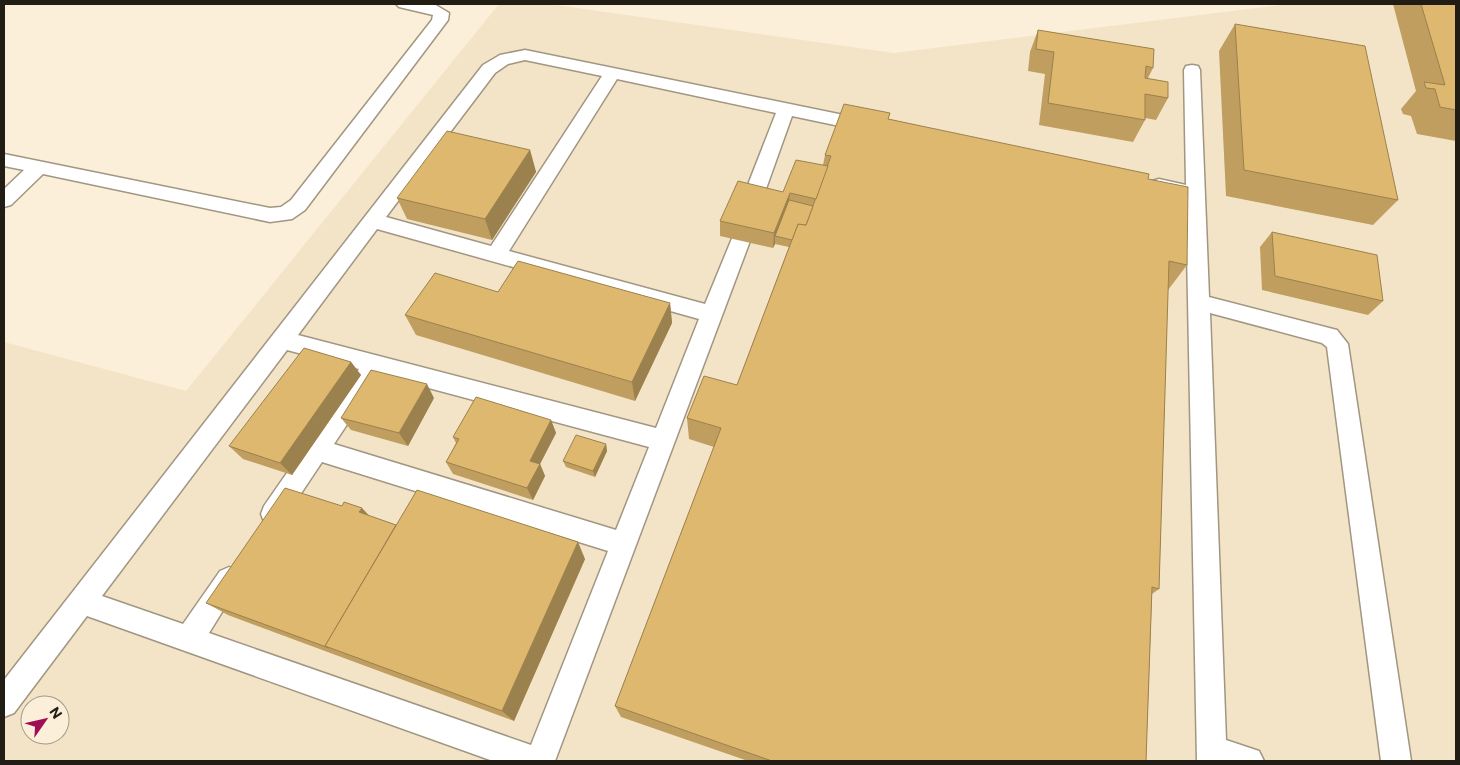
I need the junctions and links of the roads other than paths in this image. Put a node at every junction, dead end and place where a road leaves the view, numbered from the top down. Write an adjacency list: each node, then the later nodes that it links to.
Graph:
1 (404, 4): 7 (lane)
2 (1192, 70): 9 (lane)
3 (613, 74): 4 (lane); 12 (lane); 14 (lane)
4 (786, 109): 5 (lane); 11 (lane)
5 (883, 129)
6 (4, 160): 7 (lane)
7 (38, 168): 10 (lane)
8 (1146, 183): 9 (lane)
9 (1195, 193): 15 (lane)
10 (4, 200)
11 (752, 200)
12 (373, 221): 14 (lane); 17 (lane)
13 (740, 241): 16 (lane)
14 (496, 255): 16 (lane)
15 (1198, 302): 27 (lane); 31 (lane)
16 (712, 314): 19 (lane)
17 (282, 340): 18 (lane); 24 (lane)
18 (375, 364): 19 (lane); 20 (lane)
19 (663, 440): 22 (lane)
20 (317, 450): 21 (lane); 22 (lane)
21 (261, 532)
22 (623, 544): 29 (lane)
23 (239, 565): 25 (lane)
24 (83, 602): 25 (lane); 26 (lane)
25 (189, 639): 28 (lane)
26 (4, 704)
27 (1212, 756): 30 (lane)
28 (534, 761)
29 (540, 761)
30 (1249, 761)
31 (1396, 761)

